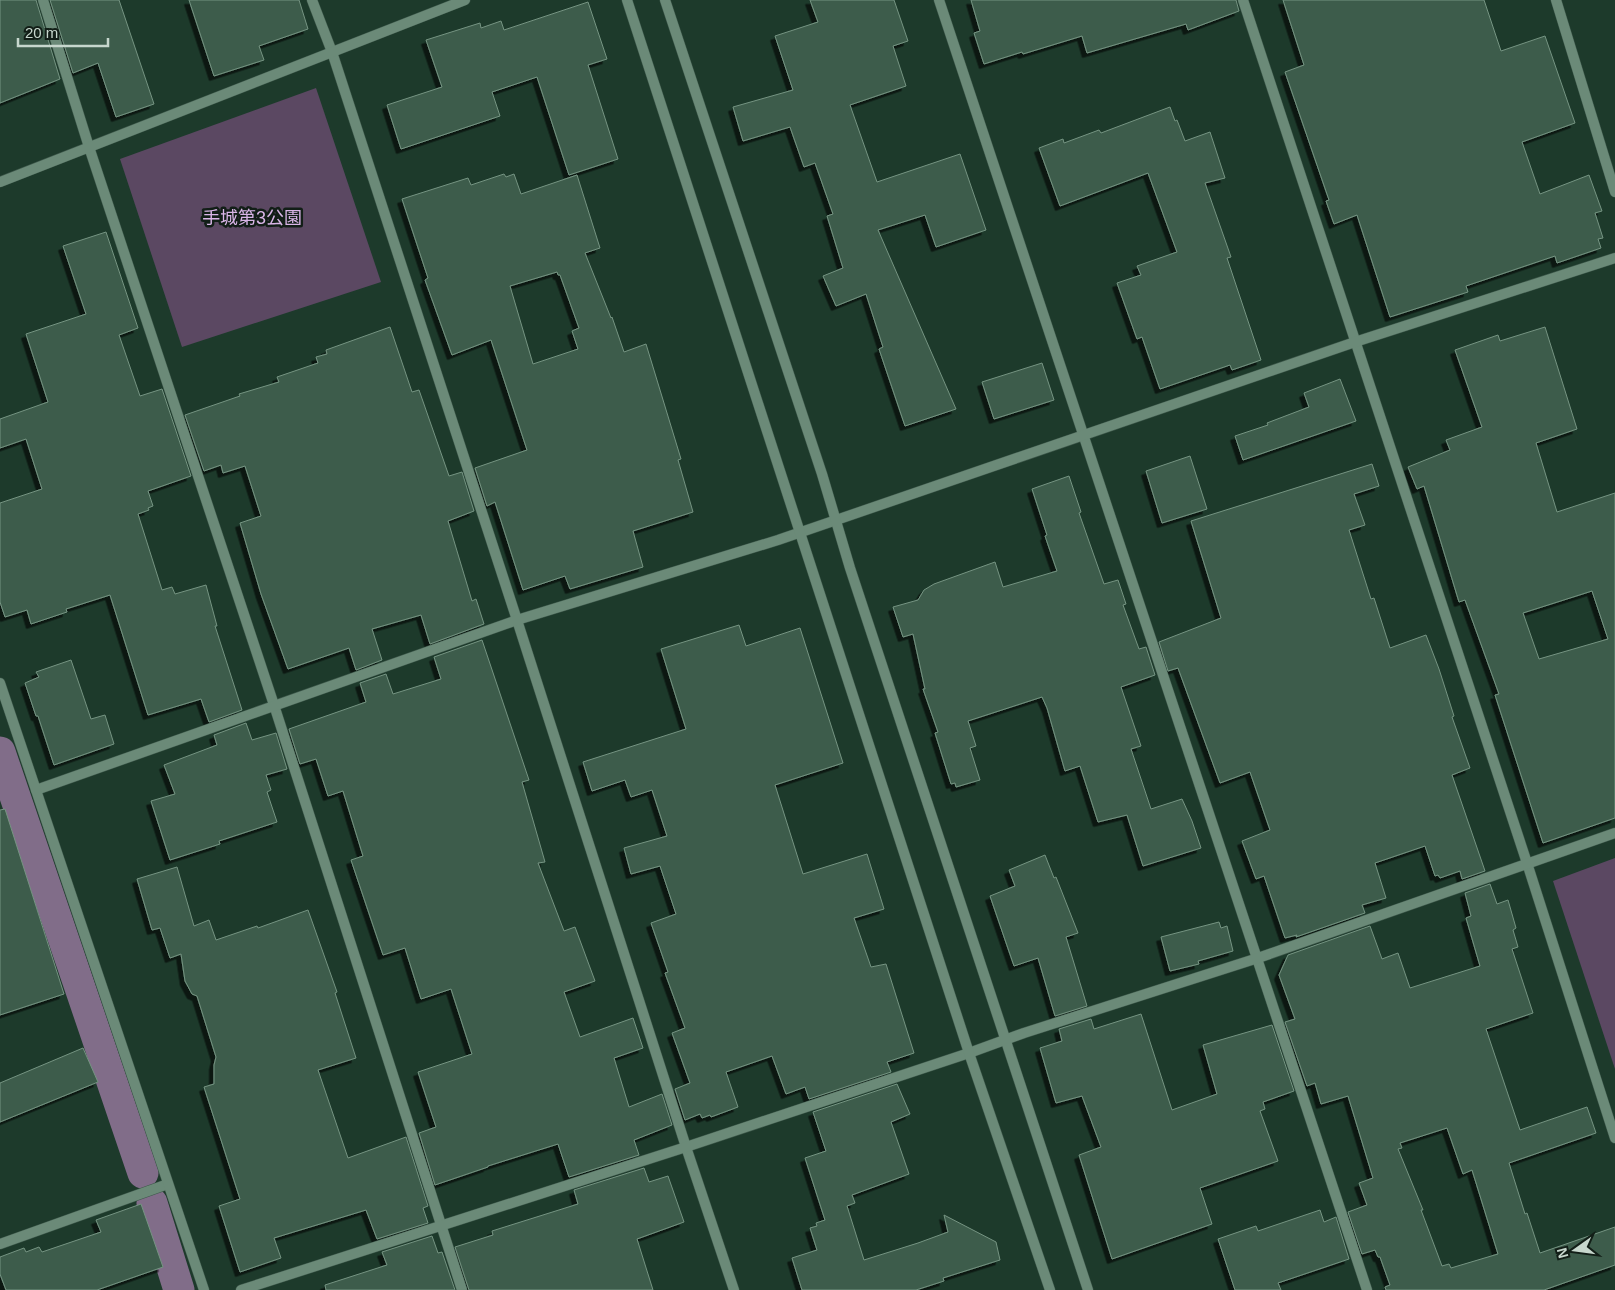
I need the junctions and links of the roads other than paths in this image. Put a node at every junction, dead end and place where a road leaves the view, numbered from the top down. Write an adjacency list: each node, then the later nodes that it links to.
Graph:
1 (43, 0): 10 (street)
2 (312, 0): 9 (street)
3 (465, 0): 9 (street)
4 (627, 0): 17 (street)
5 (665, 0): 16 (street)
6 (940, 0): 15 (street)
7 (1243, 0): 14 (street)
8 (1556, 0): 12 (street)
9 (332, 52): 10 (street); 18 (street)
10 (89, 147): 11 (street); 20 (street)
11 (0, 182)
12 (1615, 192)
13 (1615, 258): 14 (street)
14 (1355, 342): 15 (street); 23 (street)
15 (1082, 437): 16 (street); 24 (street)
16 (836, 519): 17 (street); 25 (street)
17 (800, 533): 18 (street); 26 (street)
18 (517, 620): 20 (street); 28 (street)
19 (0, 683): 21 (street)
20 (274, 705): 21 (street); 30 (street)
21 (36, 790): 29 (street)
22 (1615, 833): 23 (street)
23 (1527, 863): 24 (street); 27 (street)
24 (1258, 958): 25 (street); 38 (street)
25 (1006, 1040): 26 (street); 37 (street)
26 (969, 1053): 28 (street); 36 (street)
27 (1615, 1138)
28 (686, 1147): 30 (street); 35 (street)
29 (168, 1184): 31 (street); 32 (street)
30 (441, 1226): 33 (street); 34 (street)
31 (0, 1244)
32 (204, 1290)
33 (241, 1290)
34 (462, 1290)
35 (734, 1290)
36 (1050, 1290)
37 (1088, 1290)
38 (1367, 1290)

